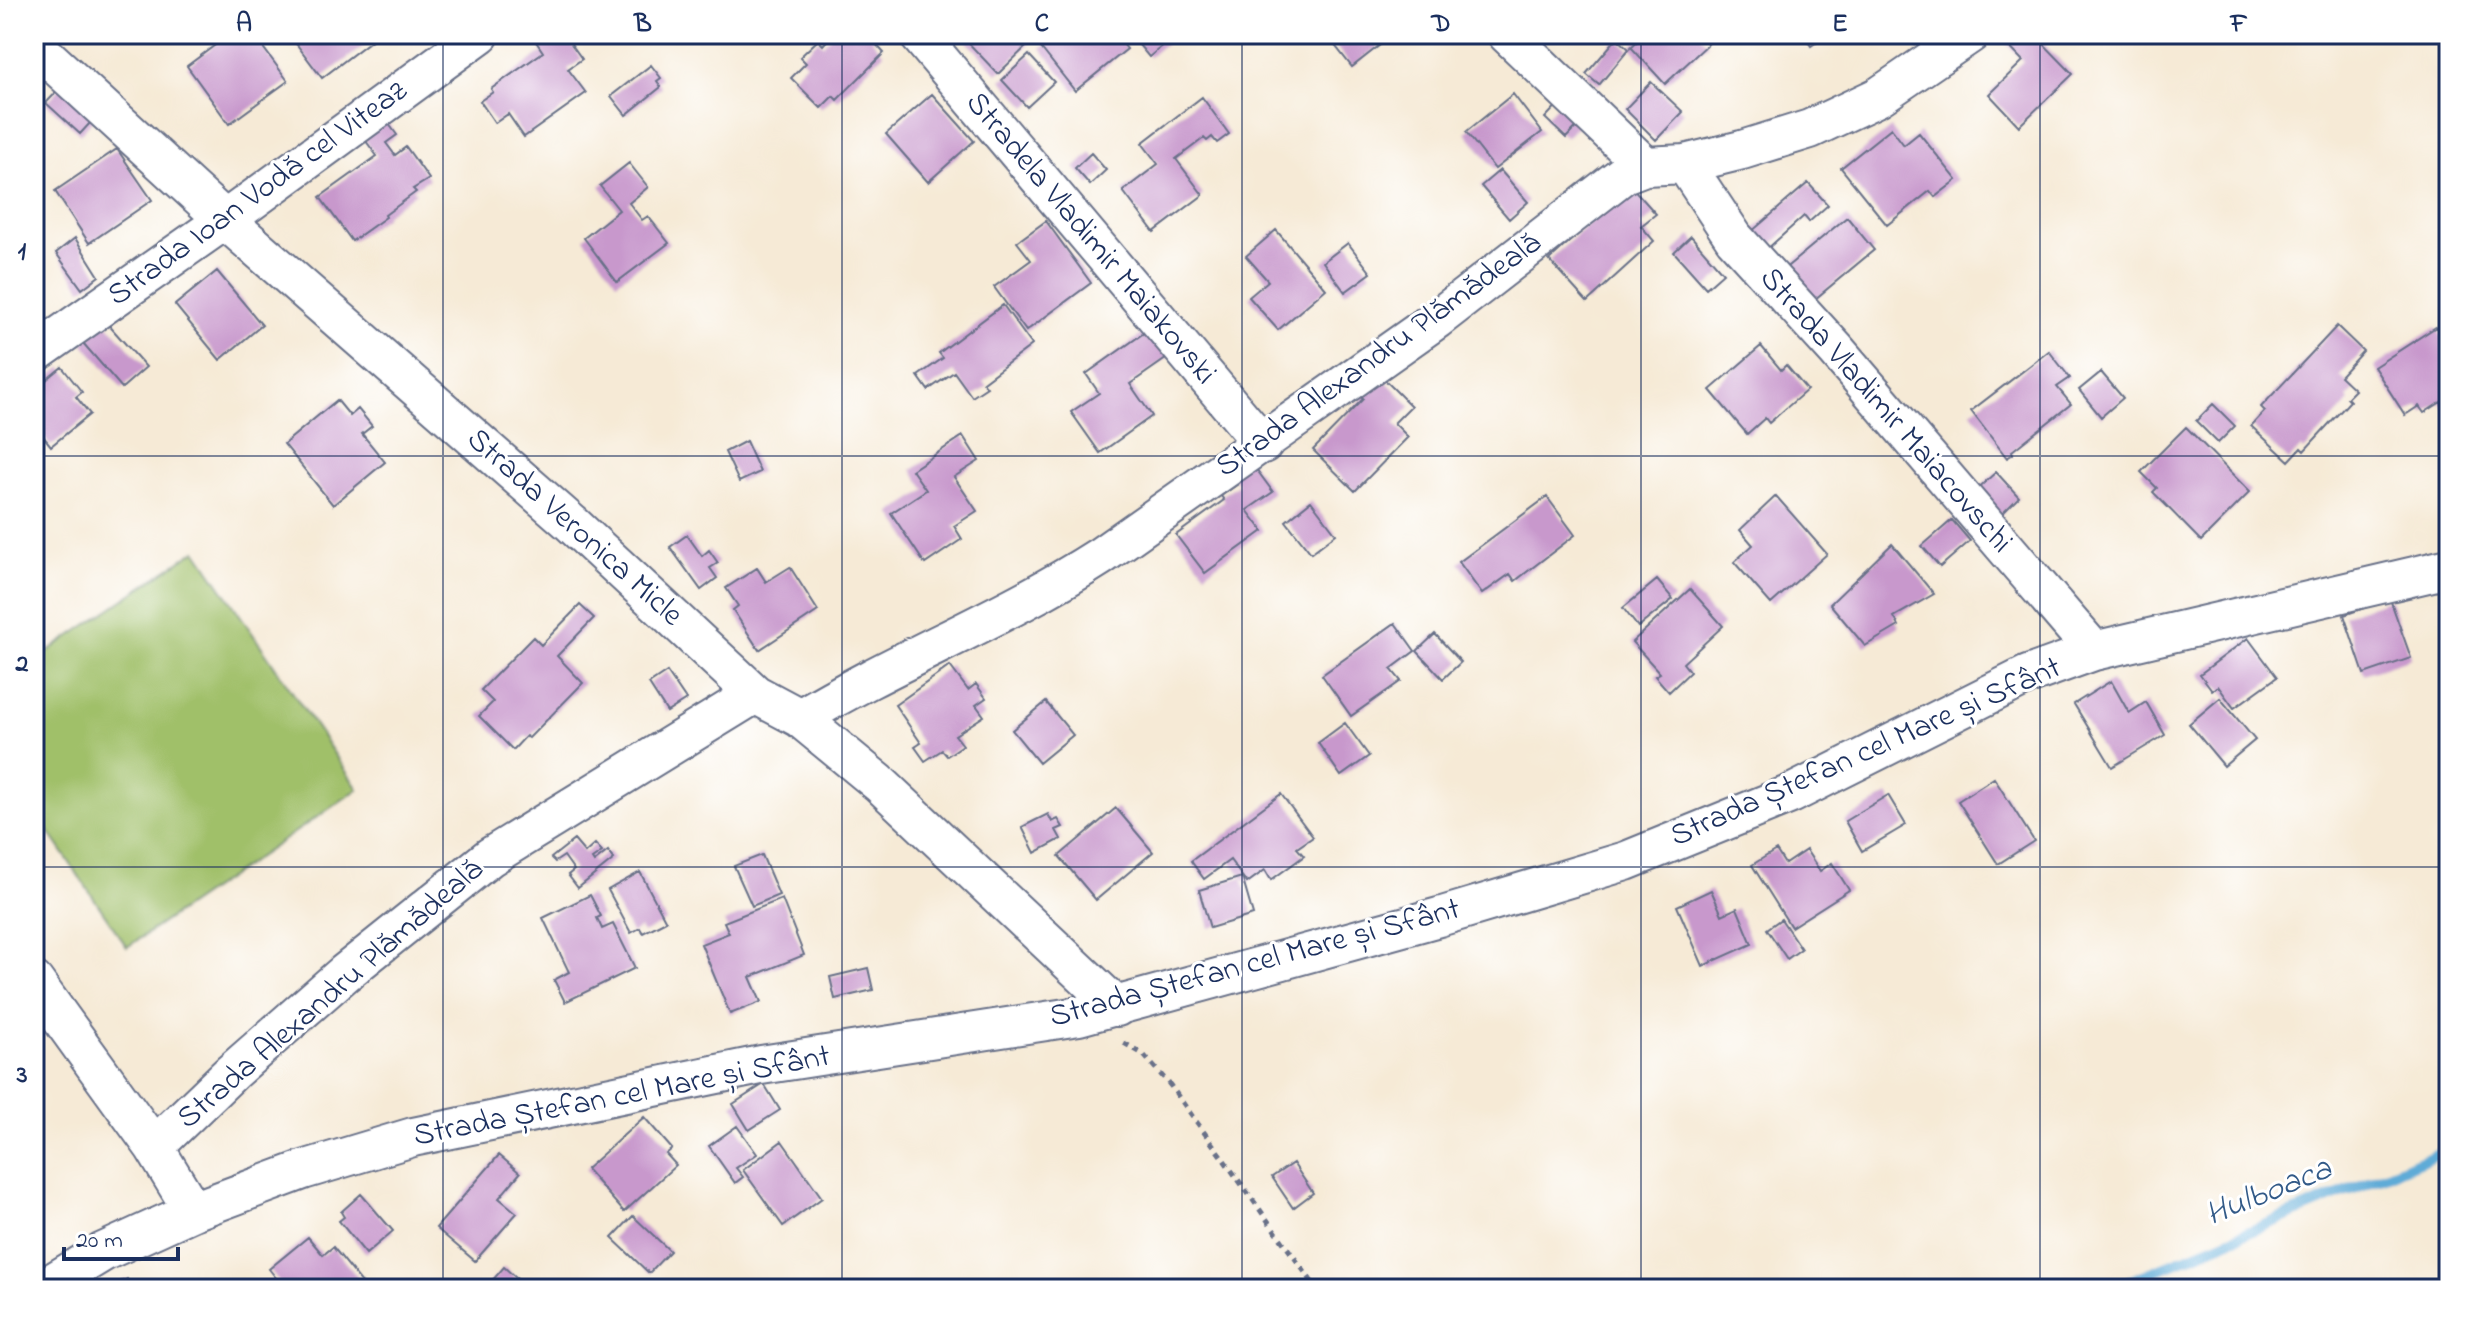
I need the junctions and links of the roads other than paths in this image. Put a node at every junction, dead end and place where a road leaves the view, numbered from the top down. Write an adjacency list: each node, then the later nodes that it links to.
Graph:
1 (480, 34): 8 (street, Strada Ioan Vodă cel Viteaz)
2 (918, 34): 10 (street, Stradela Vladimir Maiakovski)
3 (1507, 34): 7 (street)
4 (1970, 34): 6 (street, Strada Alexandru Plămădeală)
5 (34, 45): 8 (street, Strada Veronica Micle)
6 (1685, 164): 7 (street, Strada Alexandru Plămădeală); 12 (street, Strada Vladimir Maiacovschi)
7 (1645, 166): 10 (street, Strada Alexandru Plămădeală)
8 (225, 220): 9 (street, Strada Ioan Vodă cel Viteaz); 13 (street, Strada Veronica Micle)
9 (34, 354)
10 (1263, 444): 14 (street, Strada Alexandru Plămădeală)
11 (2449, 568): 12 (street, Strada Ștefan cel Mare și Sfânt)
12 (2094, 651): 16 (street, Strada Ștefan cel Mare și Sfânt)
13 (755, 694): 14 (street, Strada Veronica Micle); 17 (street, Strada Alexandru Plămădeală)
14 (800, 718): 16 (street, Strada Veronica Micle)
15 (34, 981): 17 (street)
16 (1117, 1007): 18 (street, Strada Ștefan cel Mare și Sfânt)
17 (154, 1147): 18 (street)
18 (193, 1211): 19 (street, Strada Ștefan cel Mare și Sfânt)
19 (42, 1289)

